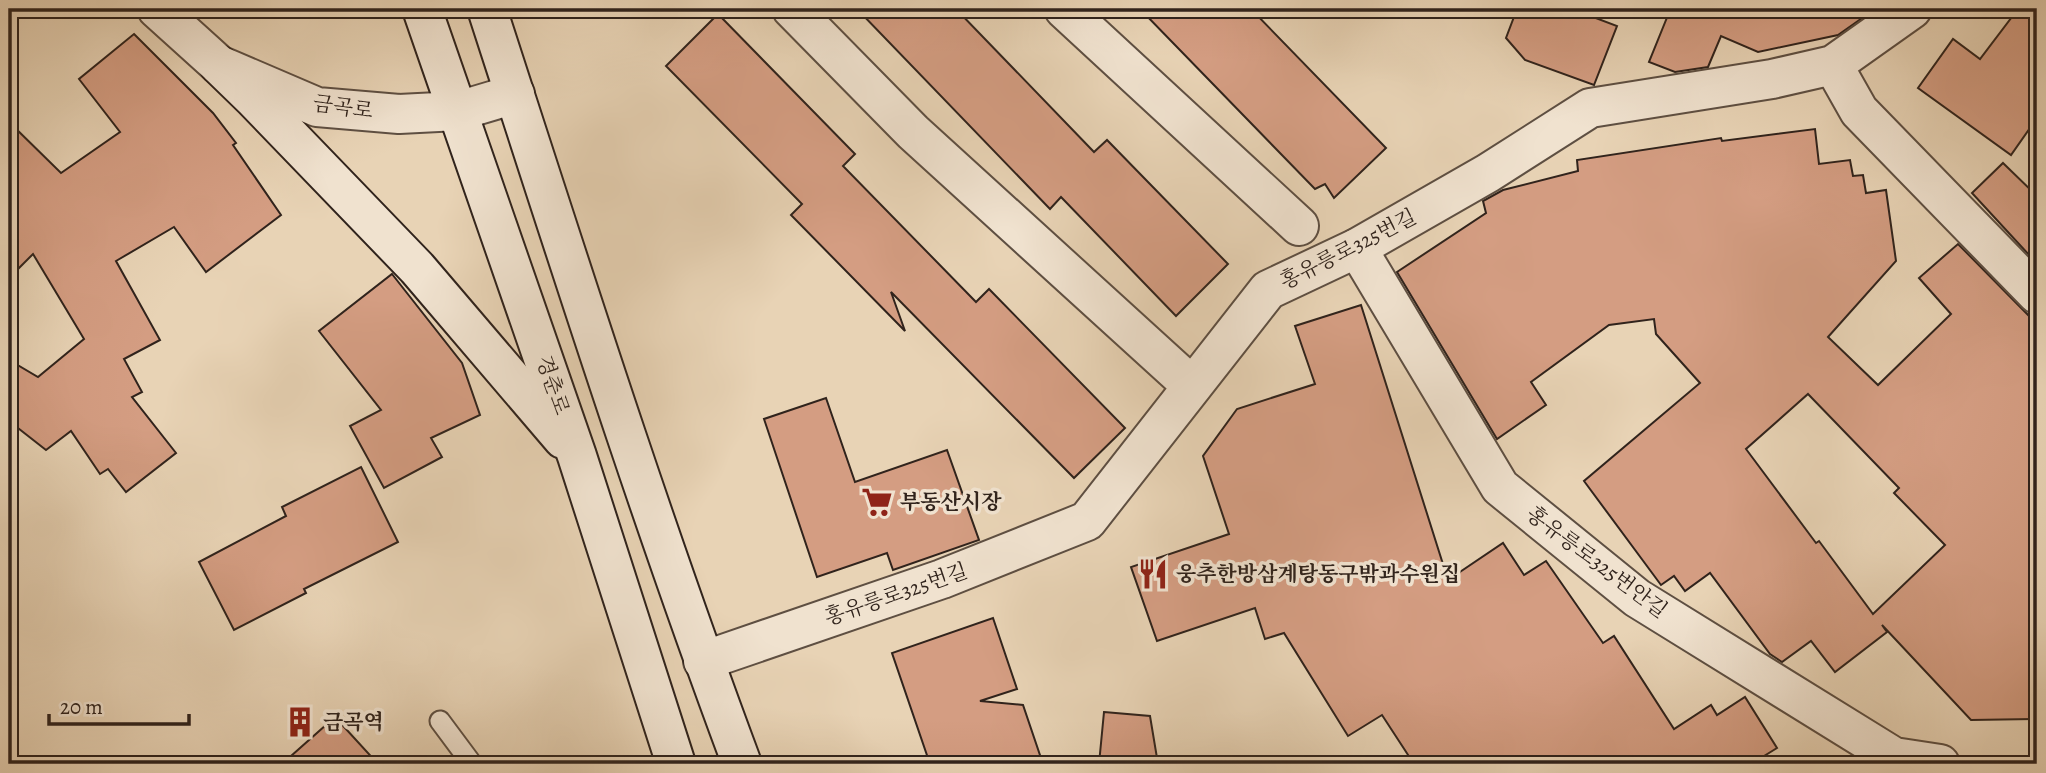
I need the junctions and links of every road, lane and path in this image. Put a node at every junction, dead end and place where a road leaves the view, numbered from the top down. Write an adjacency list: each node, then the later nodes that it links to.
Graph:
1 (157, 9): 7 (street, 금곡로)
2 (422, 9): 10 (street, 경춘로)
3 (487, 9): 9 (street)
4 (792, 9): 14 (street)
5 (1064, 9): 11 (street)
6 (1912, 9): 8 (street, 홍유릉로325번길)
7 (219, 65): 10 (street, 금곡로); 15 (street)
8 (1833, 65): 12 (street, 홍유릉로325번길); 13 (street)
9 (515, 94): 10 (street, 금곡로); 16 (street)
10 (458, 111): 15 (street, 경춘로)
11 (1299, 226)
12 (1357, 248): 14 (street, 홍유릉로325번길); 21 (street, 홍유릉로325번안길)
13 (2037, 294)
14 (1192, 386): 16 (street, 홍유릉로325번길)
15 (578, 456): 19 (street, 경춘로)
16 (703, 660): 20 (street)
17 (440, 721): 18 (lane)
18 (472, 764)
19 (676, 764)
20 (742, 764)
21 (1940, 764)

